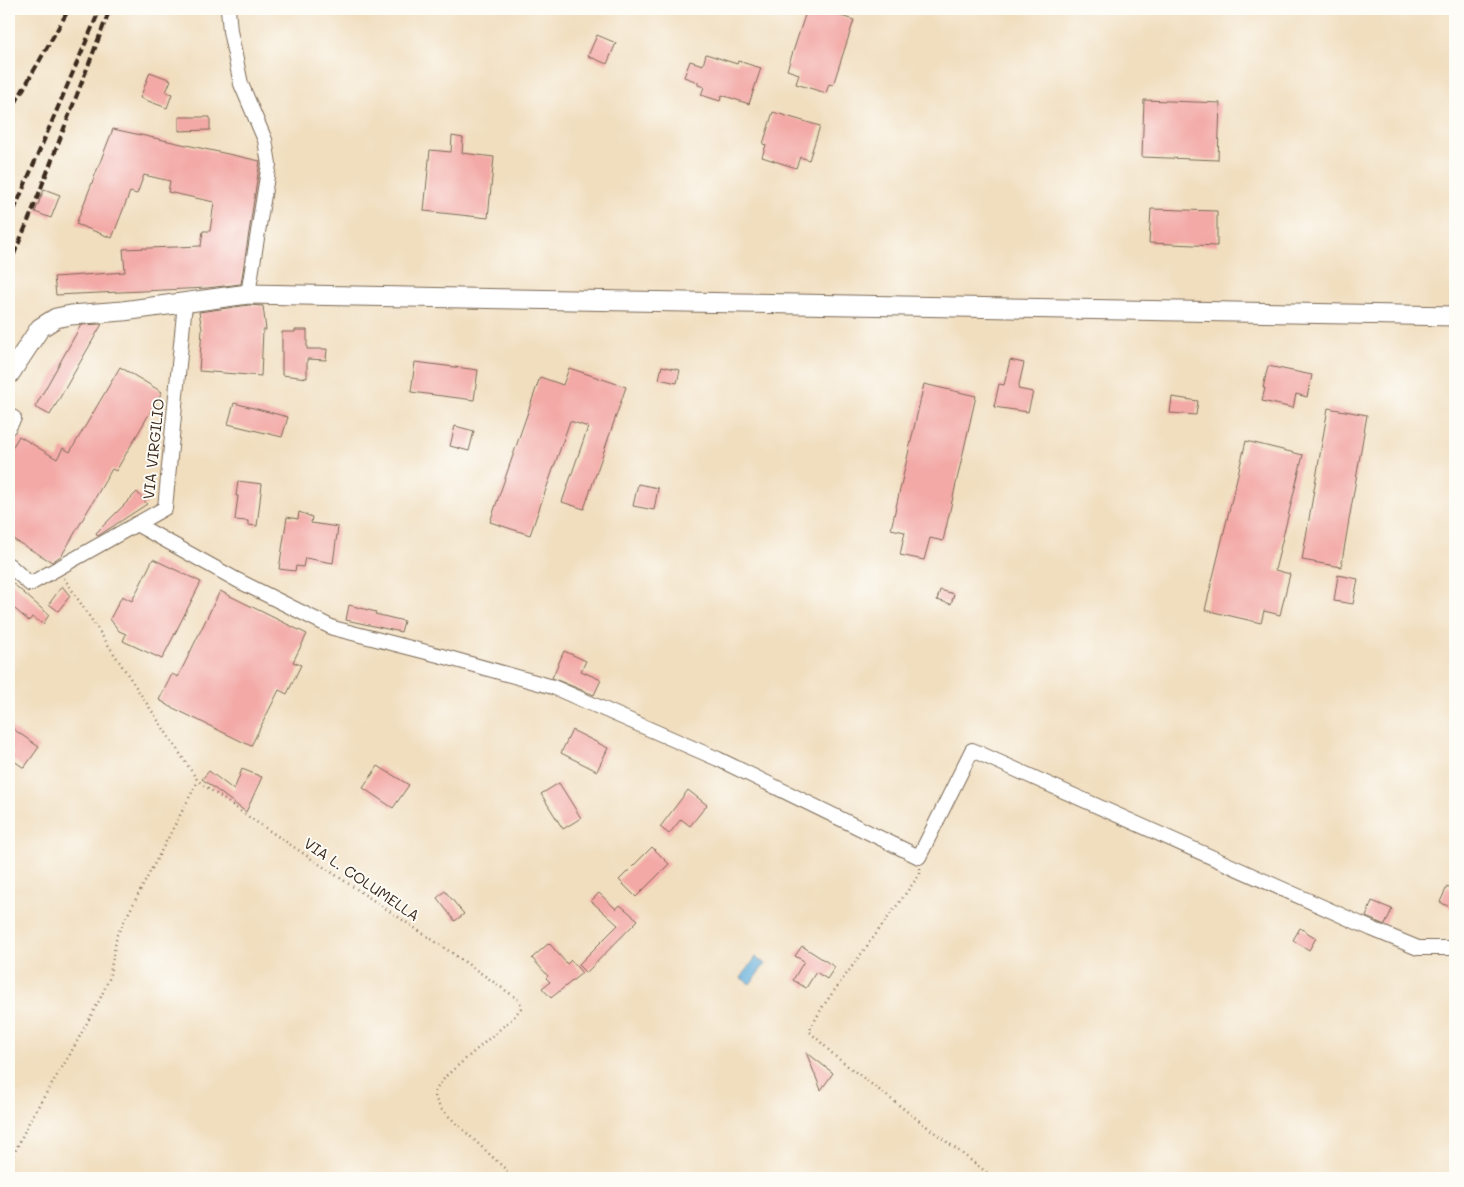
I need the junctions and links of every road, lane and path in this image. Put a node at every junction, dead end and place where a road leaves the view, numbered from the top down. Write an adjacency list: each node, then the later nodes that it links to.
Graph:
1 (228, 9): 2 (street)
2 (248, 294): 3 (main road); 4 (main road)
3 (184, 303): 5 (main road); 8 (street, VIA VIRGILIO)
4 (1455, 316)
5 (9, 375)
6 (9, 414): 7 (street)
7 (9, 427)
8 (136, 524): 10 (street, VIA VIRGILIO); 12 (street)
9 (9, 566): 10 (street, VIA VIRGILIO)
10 (57, 569): 11 (path, VIA L. COLUMELLA)
11 (198, 781): 14 (path); 15 (path, VIA L. COLUMELLA)
12 (919, 856): 13 (street); 16 (path)
13 (1455, 948)
14 (9, 1164)
15 (515, 1178)
16 (994, 1178)

